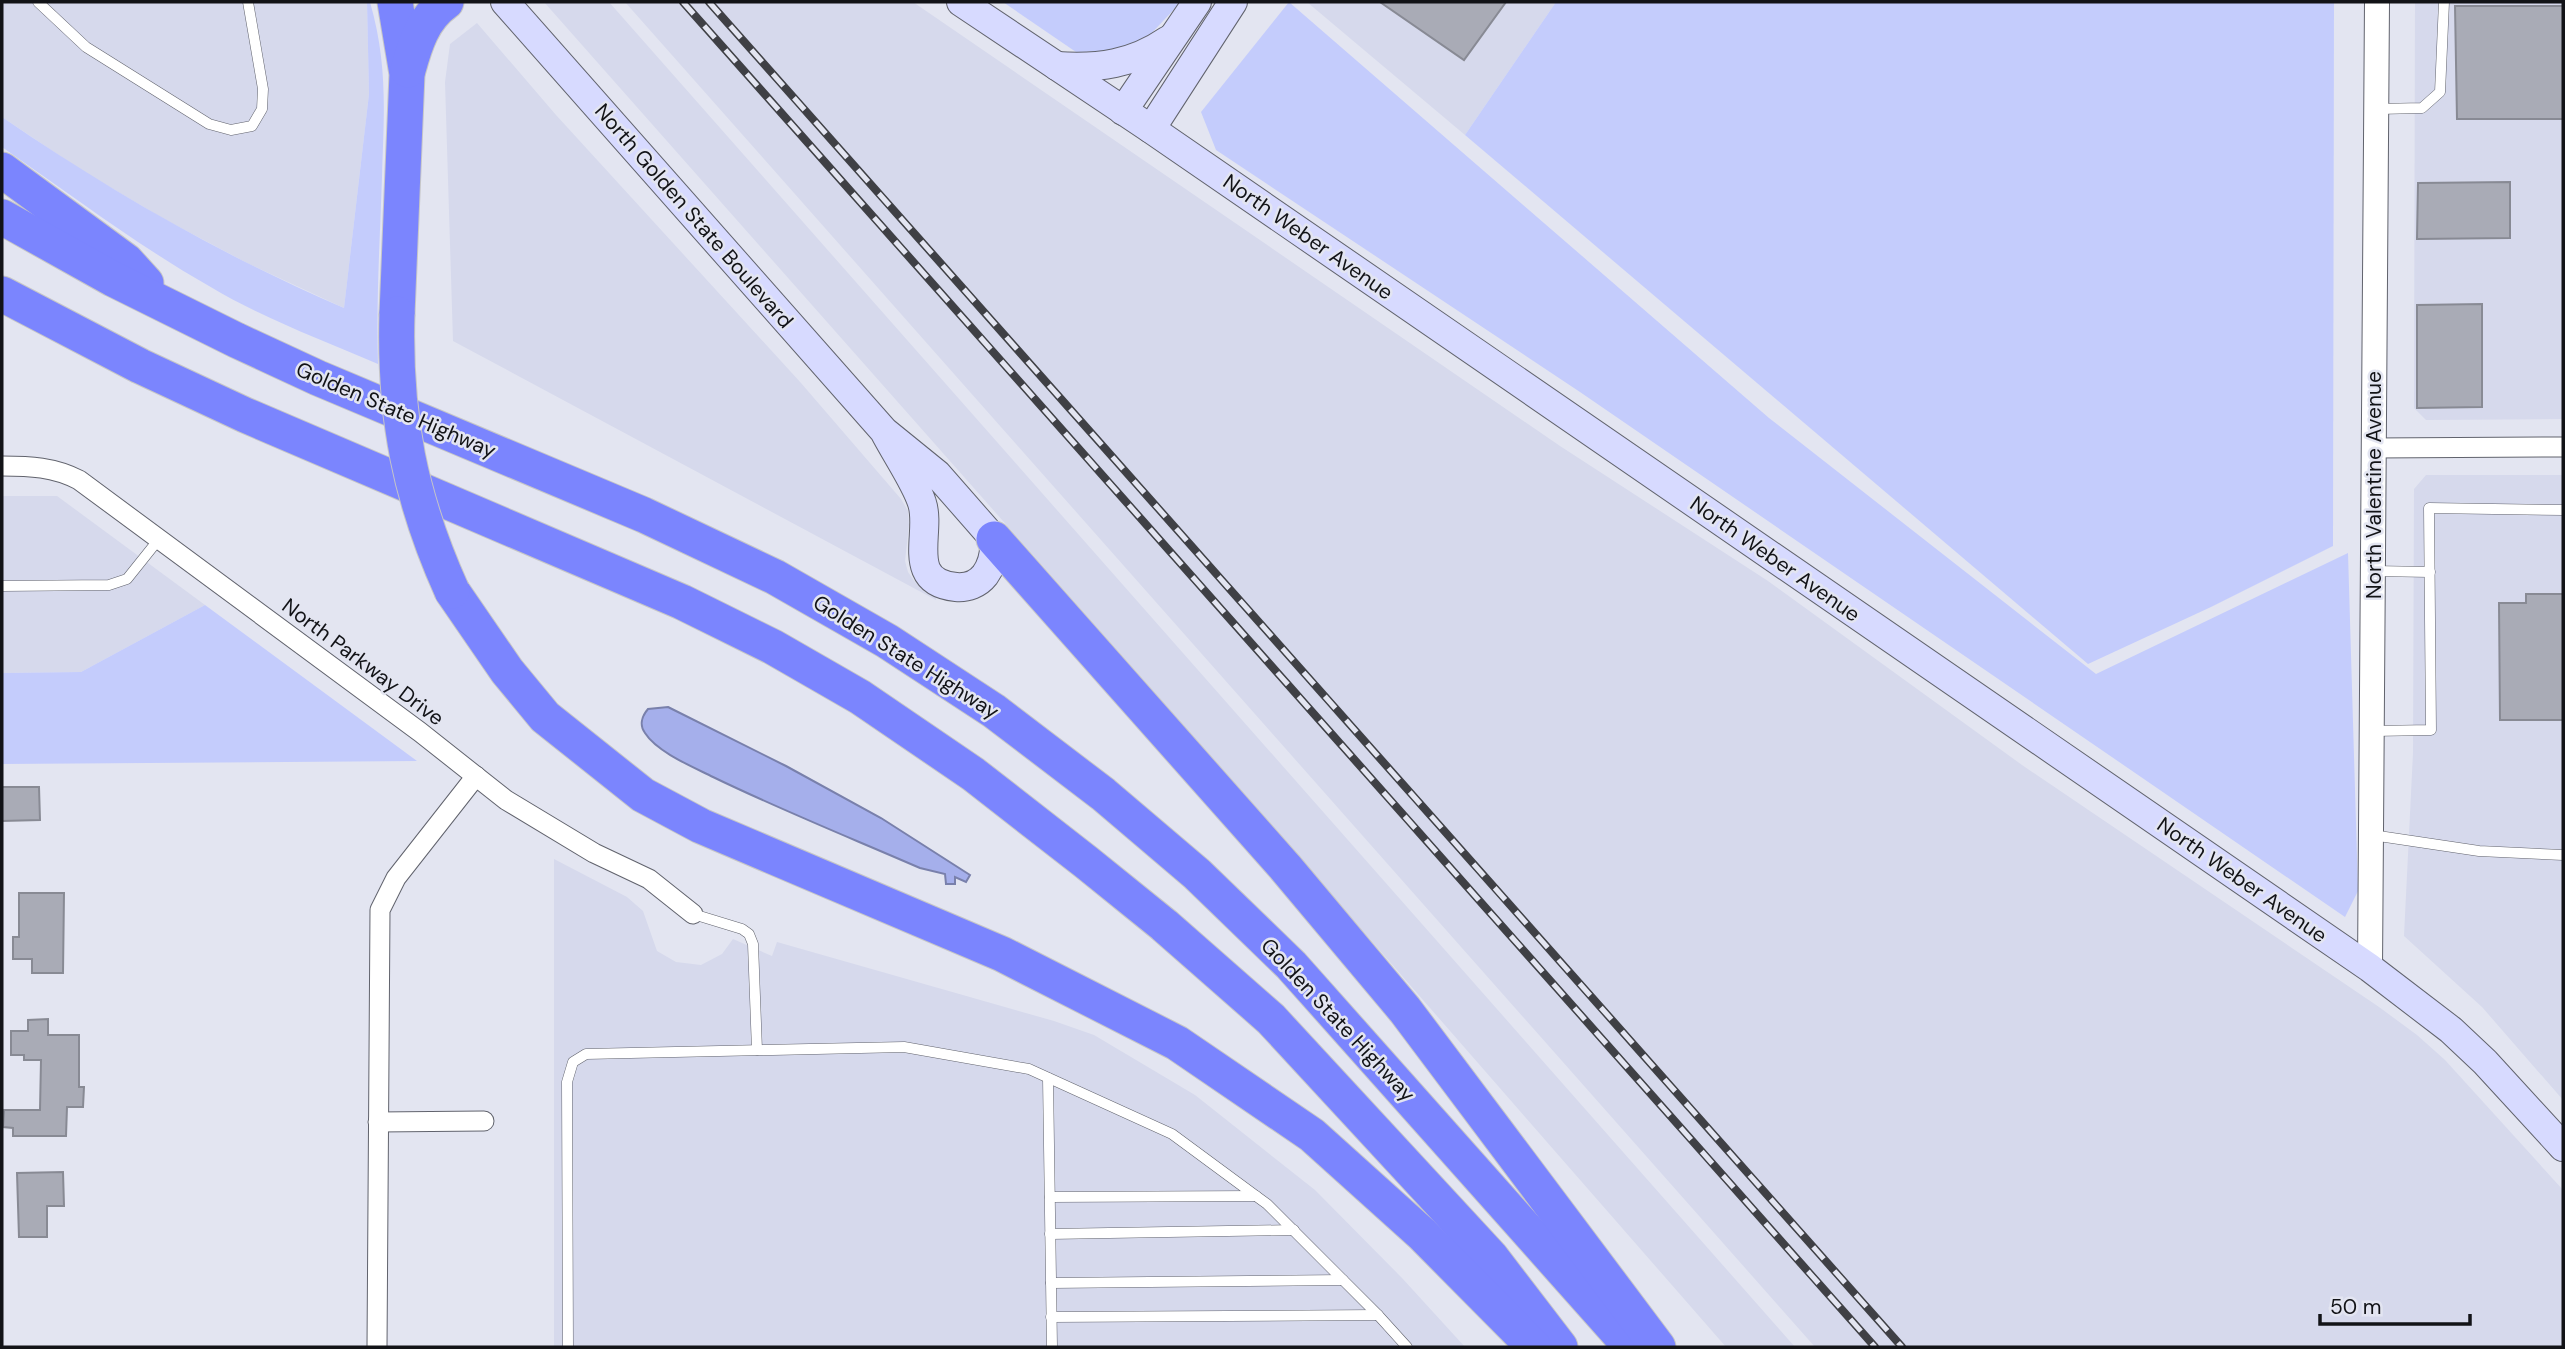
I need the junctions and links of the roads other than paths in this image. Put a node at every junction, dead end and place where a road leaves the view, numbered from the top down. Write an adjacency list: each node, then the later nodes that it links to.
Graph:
1 (38, 2): 2 (lane)
2 (248, 2)
3 (396, 2): 13 (highway)
4 (446, 2): 13 (highway)
5 (505, 2): 21 (main road, North Golden State Boulevard)
6 (961, 2): 12 (main road, North Weber Avenue)
7 (1197, 2): 11 (main road)
8 (1233, 2): 16 (main road)
9 (2377, 2): 14 (street, North Valentine Avenue)
10 (2444, 2): 14 (lane)
11 (1176, 35): 12 (main road); 15 (main road)
12 (1054, 66): 15 (main road, North Weber Avenue)
13 (407, 74): 54 (highway, bridge)
14 (2377, 109): 23 (street, North Valentine Avenue)
15 (1123, 111): 16 (main road, North Weber Avenue)
16 (1151, 129): 36 (main road, North Weber Avenue)
17 (2, 170): 20 (highway)
18 (2, 217): 20 (highway, Golden State Highway)
19 (2, 294): 55 (highway)
20 (164, 305): 56 (highway, Golden State Highway)
21 (884, 431): 27 (main road, North Golden State Boulevard); 27 (main road, North Golden State Boulevard)
22 (2563, 447): 23 (street)
23 (2374, 448): 28 (street, North Valentine Avenue)
24 (2, 466): 26 (street, North Parkway Drive)
25 (2563, 510): 29 (lane)
26 (159, 539): 30 (lane); 32 (street, North Parkway Drive)
27 (994, 539): 57 (highway)
28 (2374, 571): 29 (lane); 31 (street, North Valentine Avenue)
29 (2430, 572): 31 (lane)
30 (2, 586)
31 (2373, 731): 33 (street, North Valentine Avenue)
32 (476, 776): 35 (street, North Parkway Drive); 40 (street)
33 (2372, 835): 34 (lane); 36 (street, North Valentine Avenue)
34 (2563, 855)
35 (693, 915): 37 (lane)
36 (2370, 968): 41 (main road, North Weber Avenue)
37 (757, 1050): 38 (lane); 51 (lane)
38 (1048, 1078): 42 (lane); 43 (lane)
39 (484, 1121): 40 (street)
40 (378, 1122): 50 (street)
41 (2563, 1147)
42 (1256, 1196): 43 (lane); 44 (lane)
43 (1050, 1197): 45 (lane)
44 (1294, 1230): 45 (lane); 46 (lane)
45 (1050, 1234): 47 (lane)
46 (1343, 1280): 47 (lane); 48 (lane)
47 (1051, 1283): 49 (lane)
48 (1378, 1315): 49 (lane); 53 (lane)
49 (1051, 1317): 52 (lane)
50 (377, 1347)
51 (568, 1347)
52 (1052, 1347)
53 (1407, 1347)
54 (1534, 1347)
55 (1560, 1347)
56 (1631, 1347)
57 (1658, 1347)

